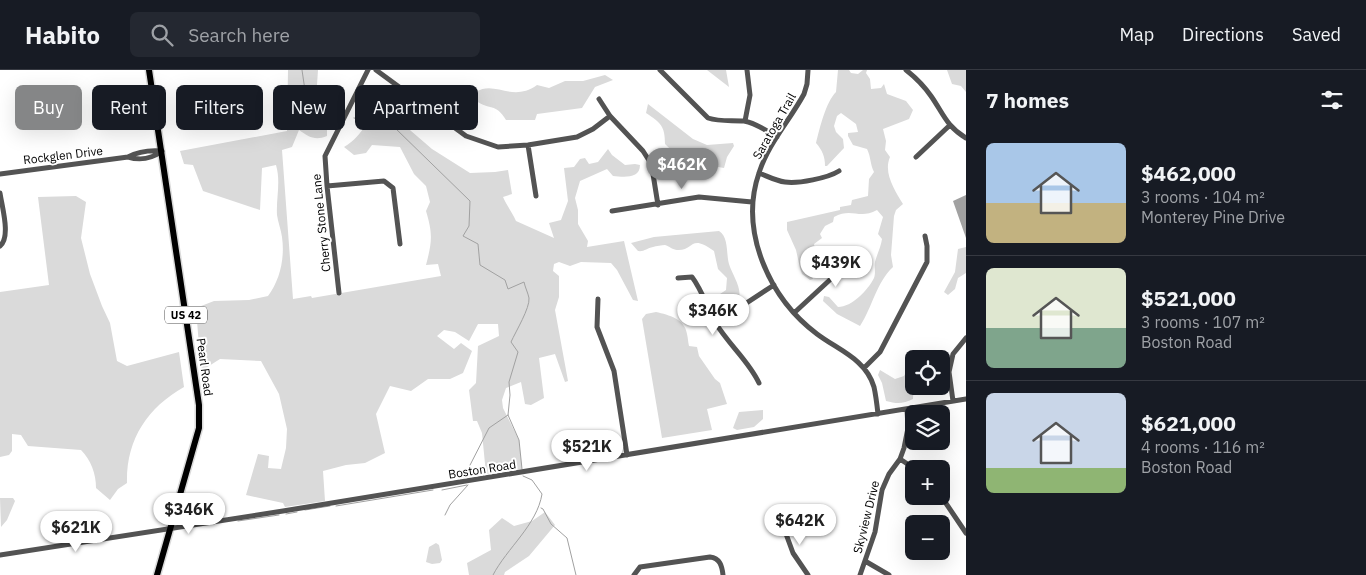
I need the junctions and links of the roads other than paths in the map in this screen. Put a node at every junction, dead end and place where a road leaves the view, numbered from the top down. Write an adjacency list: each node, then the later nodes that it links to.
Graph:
1 (149, 70): 15 (main road, Pearl Road / US 42)
2 (368, 70): 20 (street, Cherry Stone Lane)
3 (376, 70): 14 (street)
4 (660, 70): 10 (street)
5 (747, 70): 10 (street)
6 (808, 70): 12 (street, Saratoga Trail)
7 (906, 70): 11 (street)
8 (599, 99): 9 (street)
9 (610, 116): 14 (street); 24 (street)
10 (745, 121): 12 (street)
11 (949, 126): 13 (street); 16 (street)
12 (777, 137): 18 (street, Saratoga Trail)
13 (966, 138)
14 (528, 145): 22 (street)
15 (162, 151): 19 (street, Rockglen Drive); 50 (main road, Pearl Road / US 42)
16 (916, 157)
17 (839, 171): 18 (street)
18 (759, 173): 23 (street, Saratoga Trail)
19 (0, 174)
20 (327, 186): 27 (street); 32 (street, Cherry Stone Lane)
21 (0, 193): 28 (street)
22 (536, 196)
23 (752, 202): 24 (street); 31 (street, Saratoga Trail)
24 (658, 205): 25 (street)
25 (612, 211)
26 (925, 236): 37 (street)
27 (400, 244)
28 (0, 246)
29 (847, 250): 34 (street)
30 (678, 278): 35 (street)
31 (774, 285): 34 (street, Saratoga Trail); 35 (street)
32 (339, 293)
33 (598, 299): 45 (street)
34 (794, 312): 37 (street, Saratoga Trail)
35 (716, 323): 38 (street)
36 (966, 338): 40 (street)
37 (864, 368): 43 (street, Saratoga Trail)
38 (758, 383)
39 (966, 399): 40 (street, Boston Road)
40 (953, 401): 41 (street, Boston Road)
41 (930, 405)
42 (905, 409): 43 (street, Boston Road)
43 (878, 414): 45 (street, Boston Road)
44 (905, 444): 46 (street, Skyview Drive)
45 (627, 455): 50 (street, Boston Road)
46 (900, 460): 47 (street); 53 (street, Skyview Drive)
47 (905, 463)
48 (947, 505): 51 (street)
49 (782, 523): 57 (street)
50 (171, 528): 52 (street, Boston Road); 55 (main road, Pearl Road / US 42)
51 (966, 533)
52 (0, 555)
53 (866, 561): 58 (street, Skyview Drive); 59 (street)
54 (635, 574): 56 (street)
55 (157, 575)
56 (723, 575)
57 (808, 575)
58 (860, 575)
59 (889, 575)

